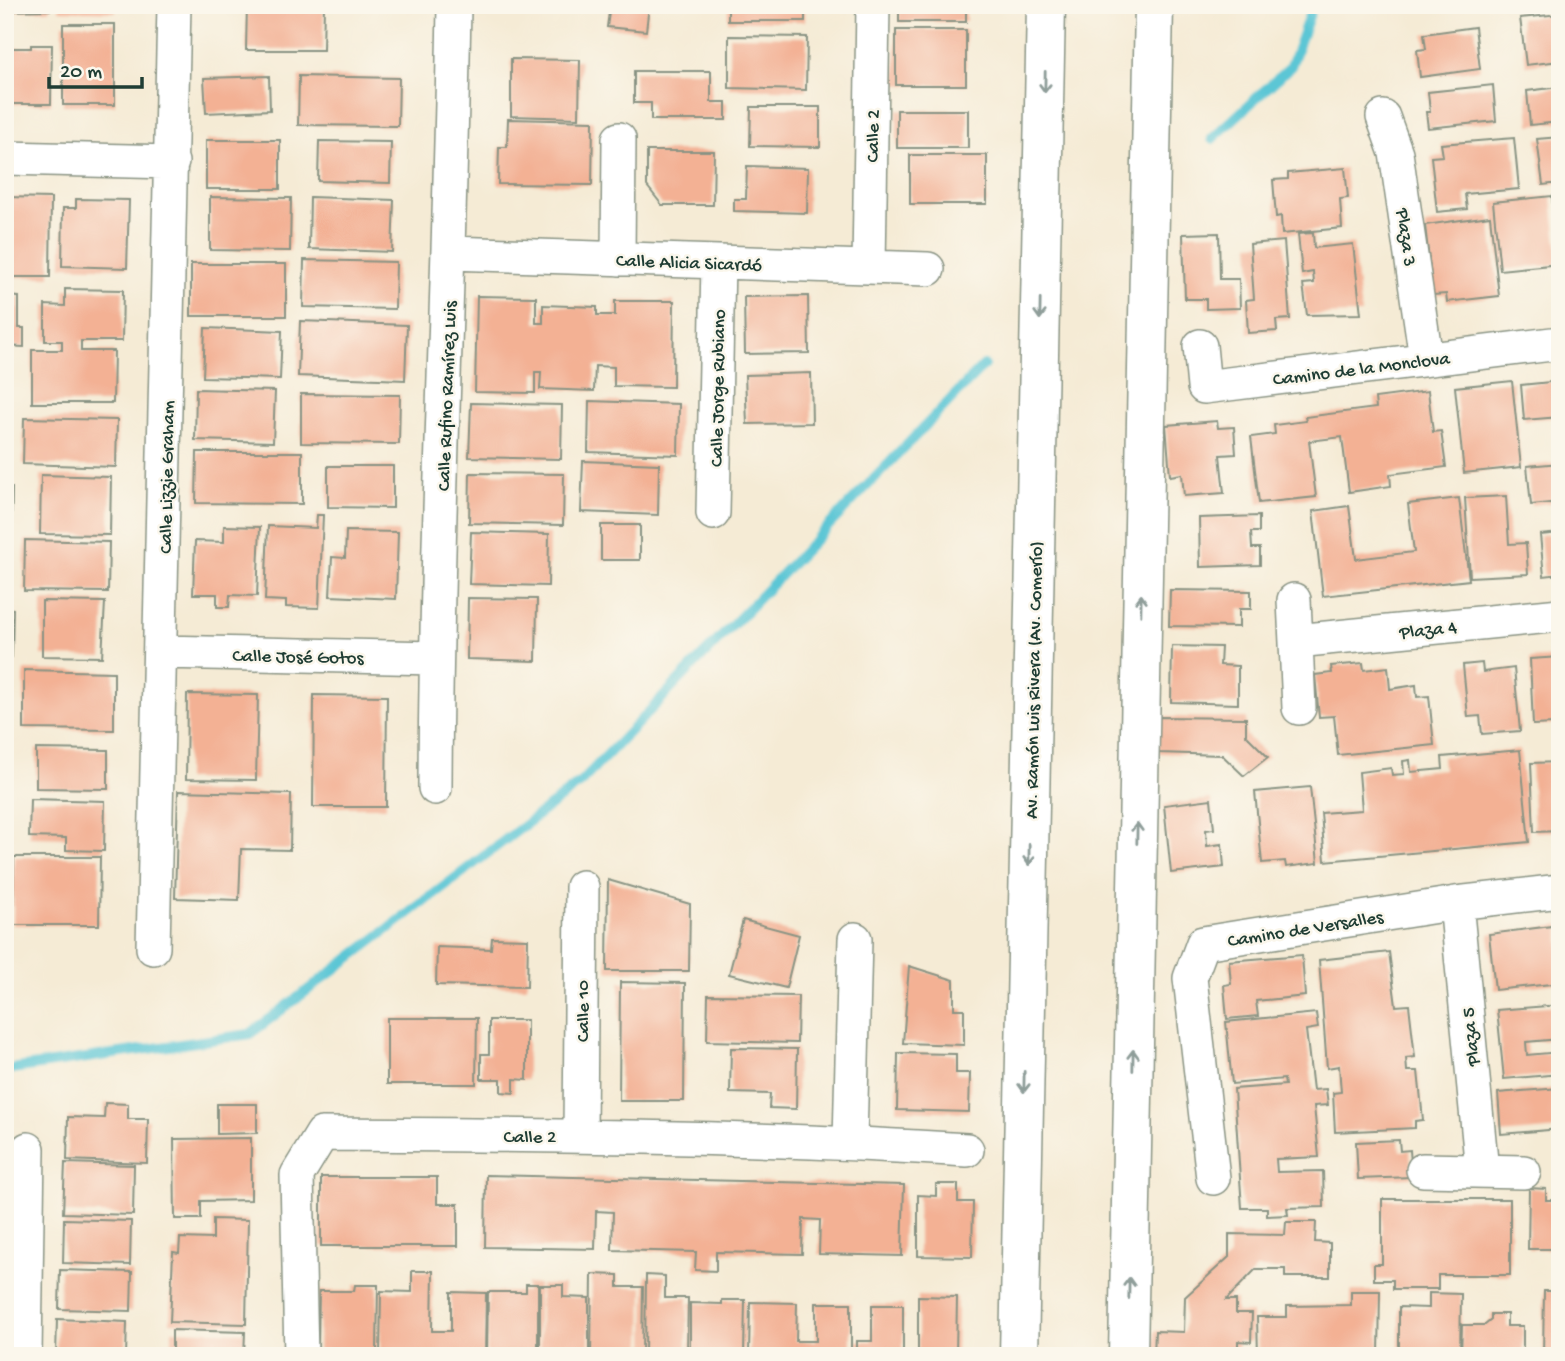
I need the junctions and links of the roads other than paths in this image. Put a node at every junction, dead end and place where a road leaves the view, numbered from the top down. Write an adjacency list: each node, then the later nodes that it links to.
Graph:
1 (174, 5): 9 (street, Calle Lizzie Graham)
2 (454, 5): 10 (street, Calle Rufino Ramírez Luis)
3 (873, 5): 13 (street, Calle 2)
4 (1154, 5): 42 (main road, one-way to 4)
5 (1045, 8): 41 (main road, Av. Ramón Luis Rivera (Av. Comerío), one-way to 41)
6 (1383, 117): 17 (street, Plaza 3)
7 (619, 139): 11 (street)
8 (5, 158): 9 (street)
9 (172, 162): 22 (street, Calle Lizzie Graham)
10 (450, 253): 11 (street, Calle Alicia Sicardó); 23 (street, Calle Rufino Ramírez Luis)
11 (618, 259): 12 (street, Calle Alicia Sicardó)
12 (718, 262): 13 (street, Calle Alicia Sicardó); 18 (street, Calle Jorge Rubiano)
13 (869, 267): 14 (street, Calle Alicia Sicardó)
14 (928, 269)
15 (1560, 343): 17 (street, Camino de la Monclova)
16 (1200, 345): 17 (street, Camino de la Monclova)
17 (1426, 358)
18 (713, 513)
19 (1294, 600): 21 (street)
20 (1560, 615): 21 (street, Plaza 4)
21 (1296, 640): 24 (street)
22 (161, 652): 23 (street, Calle José Gotos); 30 (street, Calle Lizzie Graham)
23 (435, 658): 25 (street, Calle Rufino Ramírez Luis)
24 (1299, 708)
25 (435, 788)
26 (582, 887): 31 (street, Calle 10)
27 (1560, 891): 28 (street, Camino de Versalles)
28 (1456, 903): 36 (street, Plaza 5); 38 (street, Camino de Versalles)
29 (855, 939): 32 (street)
30 (153, 948)
31 (580, 1135): 32 (street, Calle 2); 40 (street, Calle 2)
32 (850, 1142): 34 (street, Calle 2)
33 (28, 1149): 39 (street)
34 (967, 1150)
35 (1423, 1170): 36 (street)
36 (1482, 1171): 37 (street)
37 (1524, 1172)
38 (1213, 1178)
39 (19, 1352)
40 (300, 1356)
41 (1019, 1356)
42 (1128, 1356)

